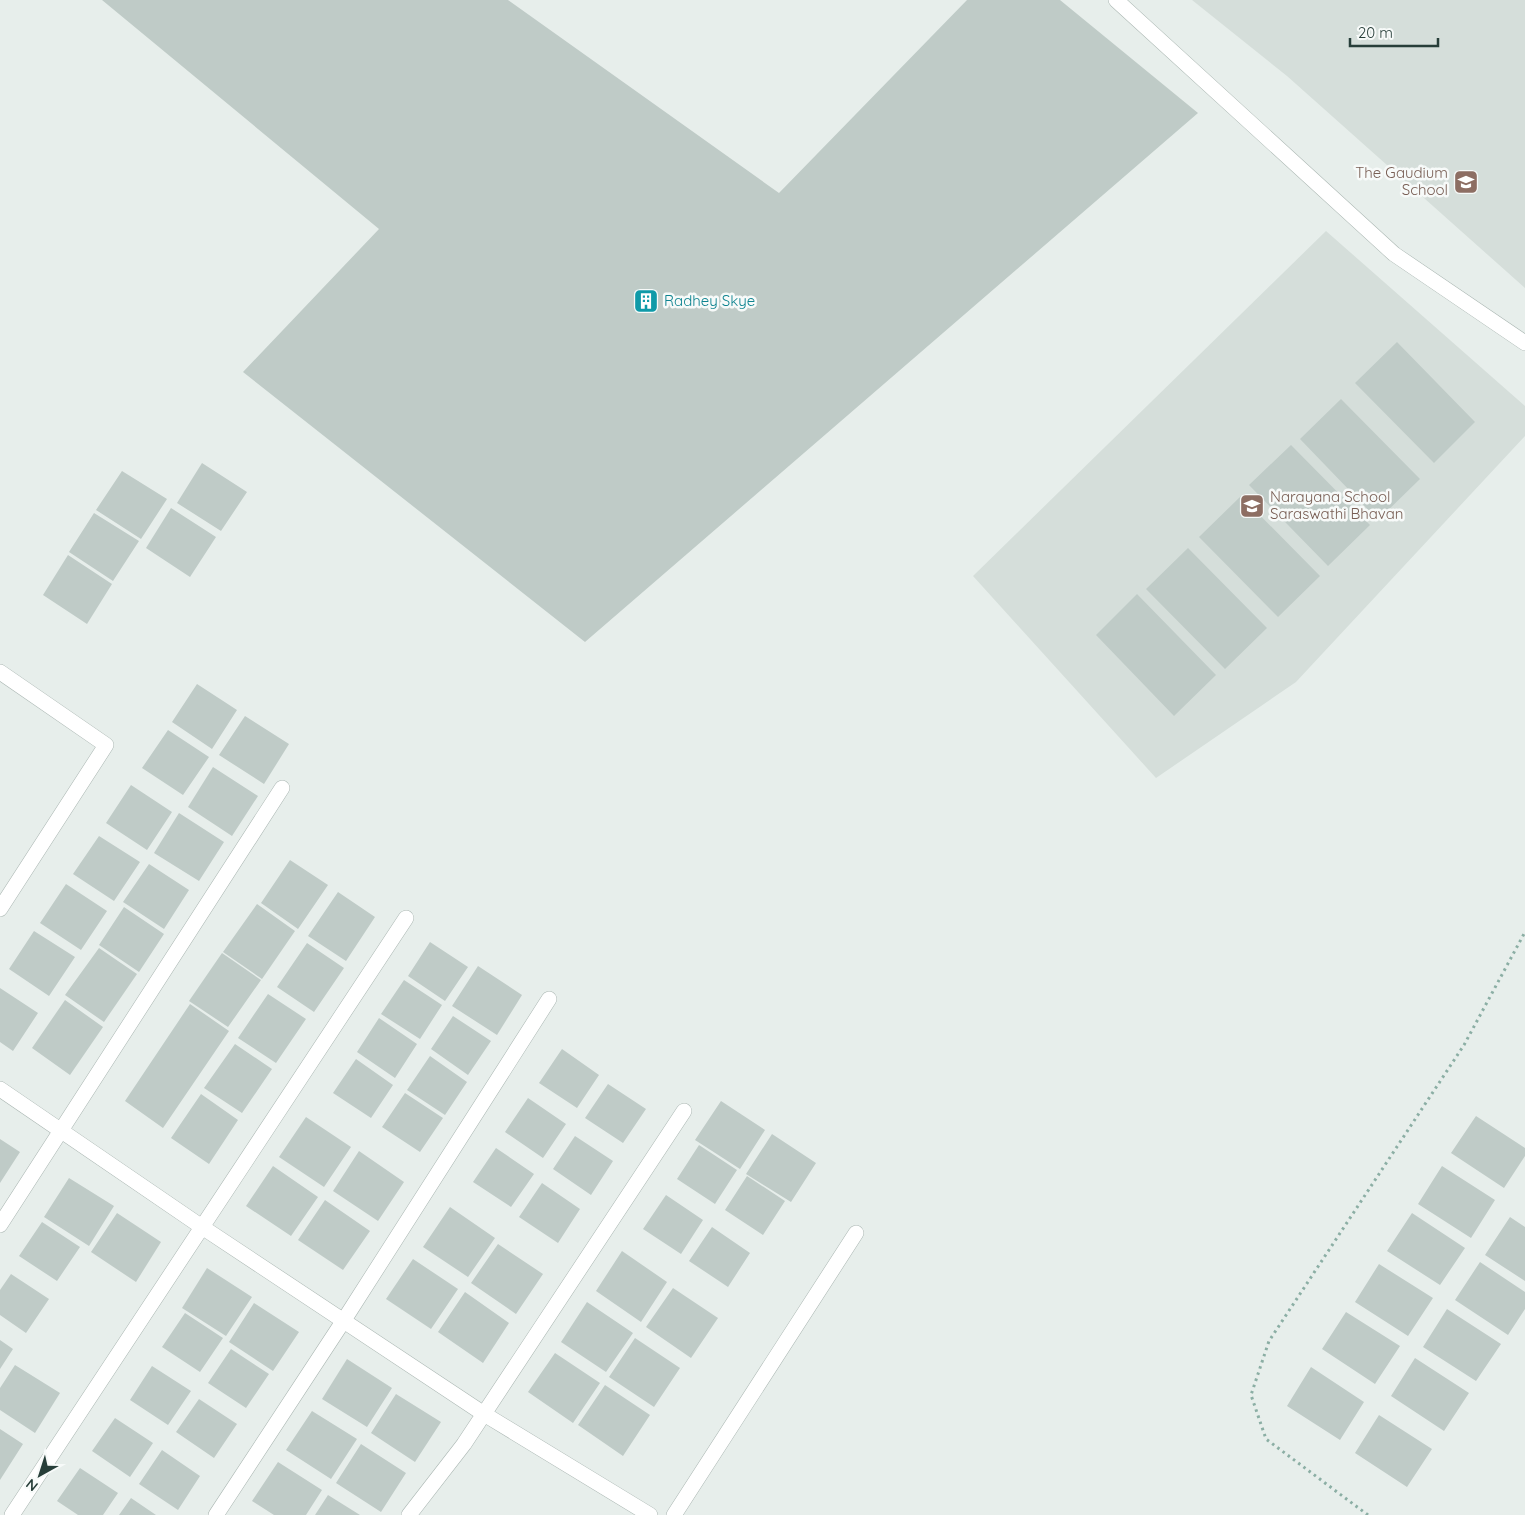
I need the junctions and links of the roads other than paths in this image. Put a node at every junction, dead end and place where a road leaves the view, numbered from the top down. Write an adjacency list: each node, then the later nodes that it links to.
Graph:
1 (1116, 0): 2 (street)
2 (1525, 343)
3 (0, 672): 5 (street)
4 (282, 788): 10 (street)
5 (0, 909)
6 (406, 918): 12 (street)
7 (549, 999): 14 (street)
8 (0, 1089): 10 (street)
9 (684, 1111): 15 (street)
10 (62, 1130): 11 (street); 12 (street)
11 (0, 1225)
12 (202, 1227): 14 (street); 16 (street)
13 (856, 1233): 20 (street)
14 (344, 1320): 15 (street); 17 (street)
15 (484, 1414): 18 (street); 19 (street)
16 (12, 1515)
17 (216, 1515)
18 (409, 1515)
19 (650, 1515)
20 (674, 1515)

